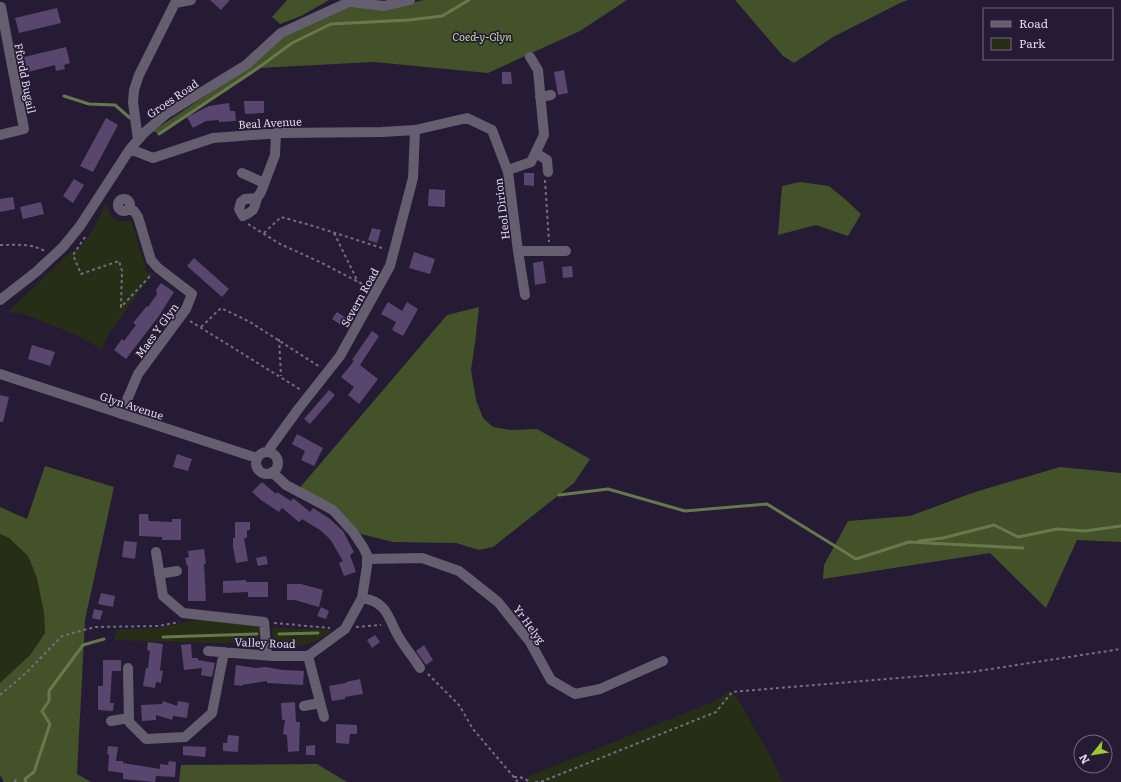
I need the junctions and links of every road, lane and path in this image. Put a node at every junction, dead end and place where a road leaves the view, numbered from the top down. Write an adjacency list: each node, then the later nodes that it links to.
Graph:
1 (191, 0): 10 (street)
2 (410, 0): 10 (street, Groes Road)
3 (1, 7): 9 (street, Ffordd Bugail)
4 (530, 57): 6 (street)
5 (551, 96): 6 (street)
6 (540, 97): 12 (street)
7 (415, 130): 8 (street, Beal Avenue); 13 (street, Heol Dirion); 27 (street, Severn Road)
8 (276, 133): 11 (street, Beal Avenue); 16 (street)
9 (0, 135)
10 (138, 140): 11 (street, Groes Road)
11 (130, 149): 20 (street, Groes Road)
12 (536, 153): 13 (street); 14 (street)
13 (508, 170): 24 (street, Heol Dirion)
14 (548, 172): 25 (path)
15 (242, 173): 16 (street)
16 (264, 183): 17 (street)
17 (257, 198): 19 (street); 19 (street)
18 (129, 209): 29 (street, Maes Y Glyn)
19 (243, 216): 22 (path)
20 (80, 226): 28 (street, Groes Road); 29 (path)
21 (334, 233): 22 (path); 27 (path); 30 (path)
22 (264, 234): 30 (path)
23 (0, 245): 28 (path)
24 (518, 251): 25 (street, Heol Dirion); 32 (street, Heol Dirion)
25 (550, 251): 26 (street, Heol Dirion)
26 (566, 251)
27 (393, 253): 31 (street, Severn Road)
28 (54, 256): 33 (street, Groes Road)
29 (158, 268): 34 (street, Maes Y Glyn)
30 (359, 282): 31 (path)
31 (376, 291): 37 (street, Severn Road)
32 (526, 294)
33 (0, 300)
34 (181, 316): 35 (path); 41 (street, Maes Y Glyn)
35 (201, 328): 36 (path); 39 (path)
36 (279, 339): 37 (path); 39 (path)
37 (328, 372): 40 (street, Severn Road)
38 (0, 374): 41 (street, Glyn Avenue)
39 (281, 377): 40 (path)
40 (309, 395): 42 (street, Severn Road)
41 (121, 414): 43 (street, Glyn Avenue)
42 (270, 452): 43 (street); 44 (street)
43 (257, 458): 44 (street)
44 (272, 472): 46 (street)
45 (156, 552): 48 (street)
46 (367, 559): 49 (street, Valley Road); 59 (street, Yr Helyg)
47 (177, 571): 48 (street)
48 (159, 574): 51 (street)
49 (362, 598): 52 (street); 53 (street, Valley Road)
50 (179, 622): 62 (path)
51 (264, 622): 53 (path); 57 (street)
52 (393, 624): 53 (path); 61 (street)
53 (345, 628): 58 (street, Valley Road)
54 (1121, 649): 72 (path)
55 (208, 651): 56 (street, Valley Road)
56 (224, 652): 57 (street, Valley Road); 66 (street)
57 (267, 656): 58 (street, Valley Road)
58 (308, 656): 63 (street)
59 (663, 661)
60 (128, 668): 66 (street)
61 (420, 668): 68 (path)
62 (0, 696)
63 (320, 703): 64 (street); 65 (street)
64 (304, 706)
65 (324, 717)
66 (129, 718): 67 (street)
67 (111, 721)
68 (514, 777): 69 (path); 70 (path); 71 (path)
69 (515, 782)
70 (518, 782)
71 (531, 782)
72 (535, 782)

